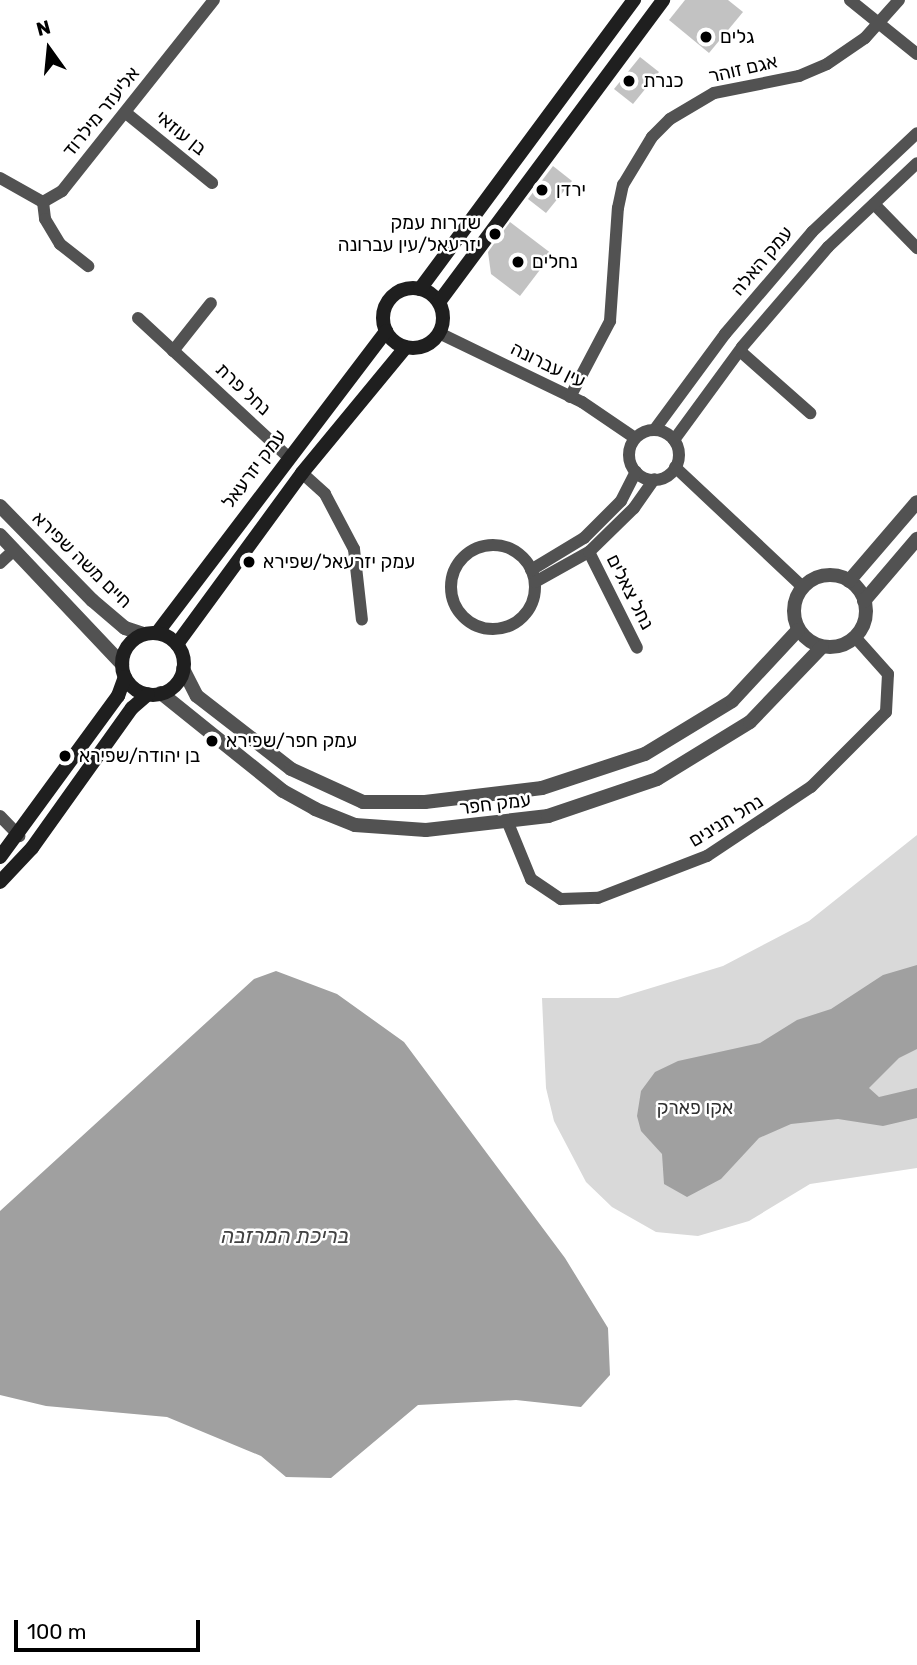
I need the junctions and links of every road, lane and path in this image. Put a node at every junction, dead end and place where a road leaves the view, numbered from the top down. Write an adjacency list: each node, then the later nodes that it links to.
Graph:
1 (213, 0): 8 (street, אליעזר מילרוד)
2 (634, 0): 17 (main road)
3 (663, 0): 18 (main road)
4 (850, 0): 6 (street)
5 (899, 0): 6 (street, אגם זוהר)
6 (879, 22): 7 (street); 26 (street, אגם זוהר)
7 (917, 54)
8 (126, 113): 12 (street, בן עוזאי); 13 (street, אליעזר מילרוד)
9 (917, 134): 28 (street, עמק האלה)
10 (917, 163): 14 (street, עמק האלה)
11 (0, 178): 13 (street)
12 (212, 183)
13 (43, 202): 16 (street)
14 (874, 204): 15 (street); 25 (street, עמק האלה)
15 (917, 248)
16 (88, 266)
17 (420, 289): 18 (main road); 21 (main road)
18 (439, 302): 22 (main road)
19 (211, 303): 24 (street)
20 (138, 318): 24 (street, נחל פרת)
21 (386, 331): 23 (main road); 31 (main road, עמק יזרעאל)
22 (439, 333): 23 (main road); 26 (street, עין עברונה)
23 (406, 347): 34 (main road)
24 (173, 351): 31 (street, נחל פרת)
25 (740, 351): 27 (street); 30 (street, עמק האלה)
26 (570, 397): 29 (street, עין עברונה)
27 (810, 413)
28 (655, 429): 29 (street); 30 (street)
29 (635, 438): 33 (street)
30 (674, 440): 32 (street)
31 (287, 456): 49 (main road, עמק יזרעאל)
32 (676, 467): 35 (street); 45 (street)
33 (636, 472): 35 (street); 43 (street)
34 (302, 473): 47 (street); 51 (main road)
35 (654, 479): 41 (street)
36 (917, 502): 44 (street)
37 (0, 506): 49 (street, חיים משה שפירא)
38 (0, 535): 40 (street, חיים משה שפירא)
39 (917, 539): 46 (street)
40 (14, 550): 42 (street); 55 (street, חיים משה שפירא)
41 (589, 552): 43 (street); 53 (street, נחל צאלים)
42 (0, 563)
43 (533, 576): 43 (street)
44 (849, 580): 45 (street); 46 (street)
45 (803, 587): 48 (street)
46 (864, 601): 50 (street)
47 (362, 620)
48 (798, 630): 52 (street); 54 (street, עמק חפר)
49 (150, 634): 51 (main road); 55 (main road)
50 (855, 637): 52 (street); 58 (street, נחל תנינים)
51 (177, 644): 54 (main road)
52 (822, 647): 58 (street, עמק חפר)
53 (637, 648)
54 (183, 669): 56 (main road)
55 (123, 671): 56 (main road); 59 (main road)
56 (155, 693): 58 (street, עמק חפר); 61 (main road)
57 (0, 816): 59 (street)
58 (508, 823)
59 (19, 835): 60 (main road)
60 (0, 857)
61 (0, 882)

